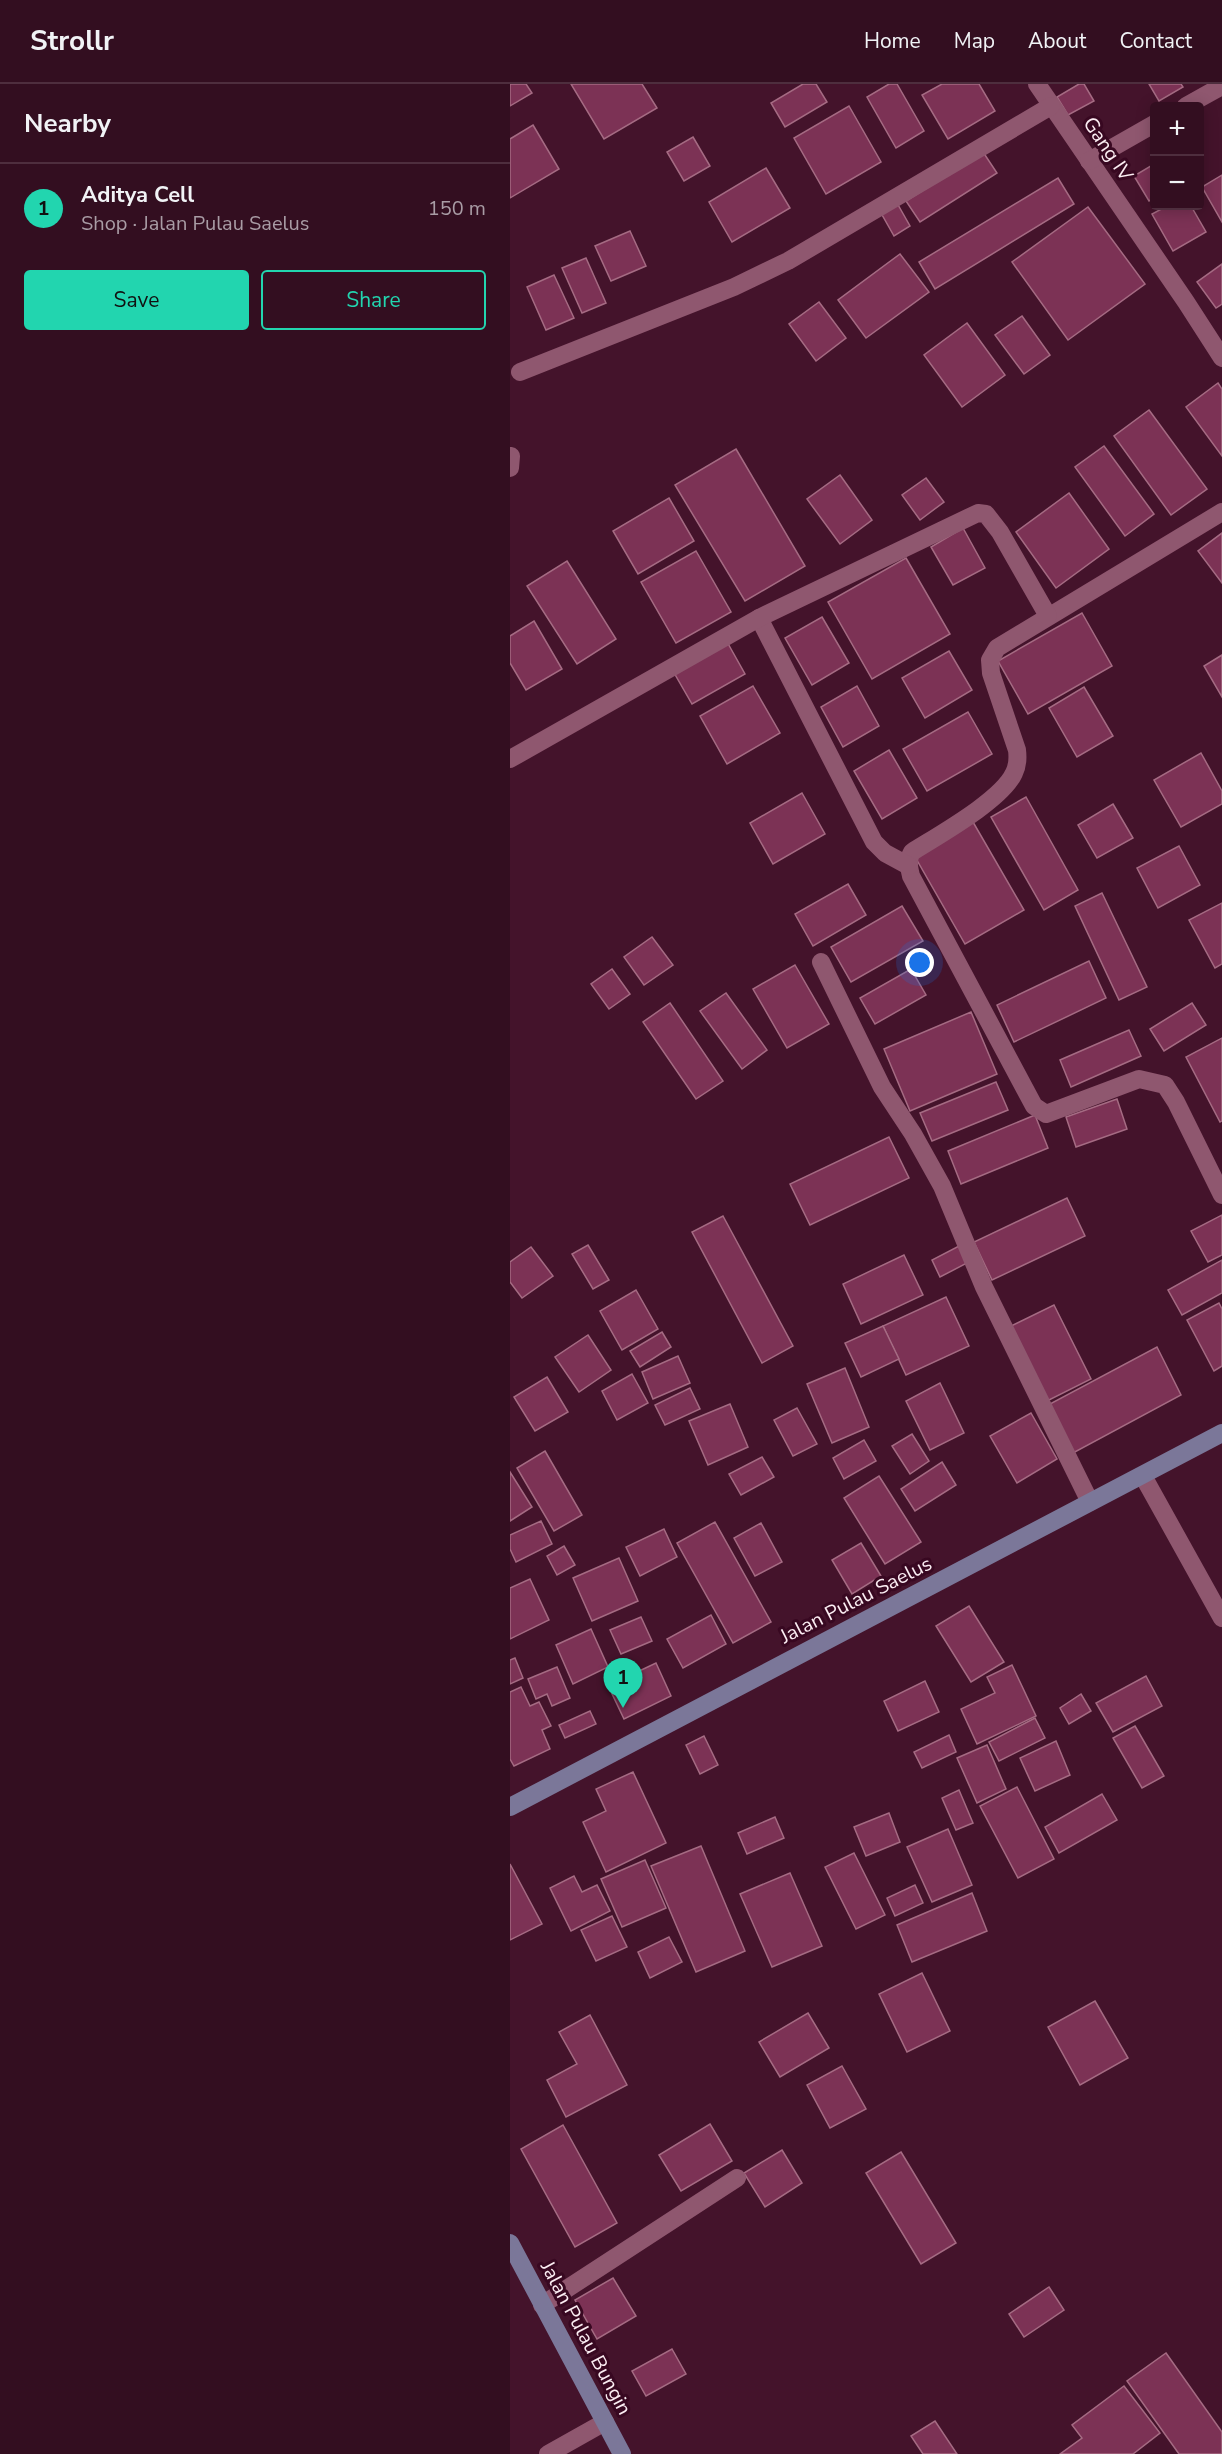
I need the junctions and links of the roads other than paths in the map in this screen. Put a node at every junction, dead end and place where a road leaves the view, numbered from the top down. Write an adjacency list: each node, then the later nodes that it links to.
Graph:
1 (1037, 84): 4 (street, Gang IV)
2 (1222, 86): 3 (street)
3 (1193, 102)
4 (1052, 106): 6 (street, Gang IV); 8 (street)
5 (1150, 127): 6 (street)
6 (1089, 161): 7 (street, Gang IV)
7 (1222, 358)
8 (520, 372)
9 (511, 456): 10 (street)
10 (510, 468)
11 (1222, 512): 12 (street)
12 (1048, 616): 13 (street); 15 (street)
13 (759, 618): 14 (street); 15 (street)
14 (510, 759)
15 (909, 866): 17 (street)
16 (820, 962): 20 (street)
17 (1222, 1195)
18 (1222, 1433): 19 (street, Jalan Pulau Saelus)
19 (1143, 1476): 20 (street, Jalan Pulau Saelus); 21 (street)
20 (1090, 1502): 22 (street, Jalan Pulau Saelus)
21 (1222, 1618)
22 (510, 1807)
23 (737, 2178): 25 (street)
24 (510, 2243): 25 (street, Jalan Pulau Bungin)
25 (542, 2305): 26 (street, Jalan Pulau Bungin)
26 (605, 2421): 27 (street); 28 (street, Jalan Pulau Bungin)
27 (548, 2454)
28 (622, 2454)

